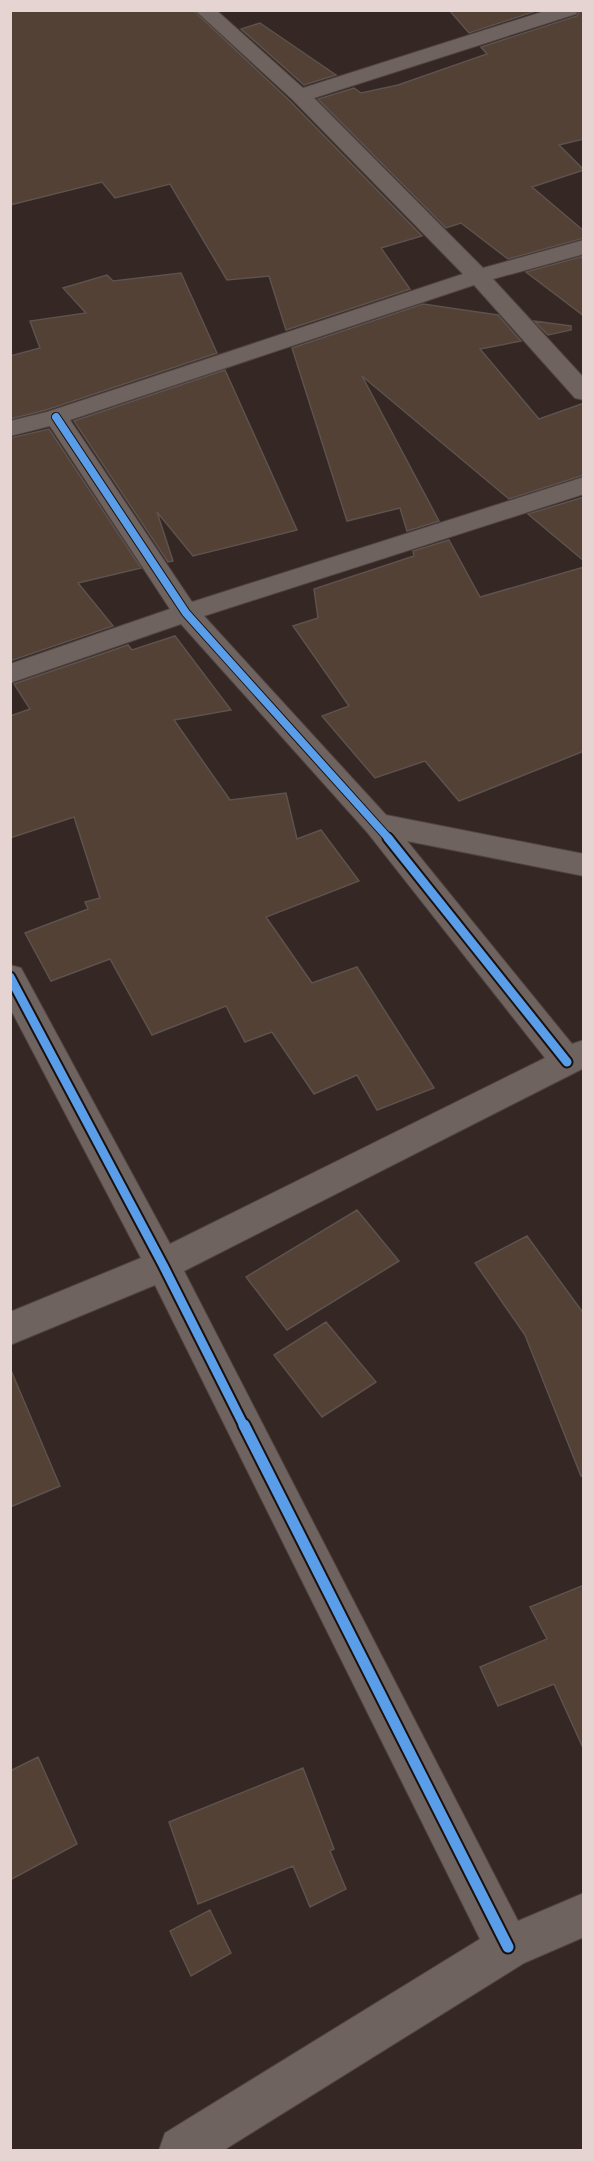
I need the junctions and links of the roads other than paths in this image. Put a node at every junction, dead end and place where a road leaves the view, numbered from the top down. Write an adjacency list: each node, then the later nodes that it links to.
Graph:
1 (204, 10): 3 (street)
2 (569, 10): 3 (street)
3 (300, 96): 5 (street)
4 (584, 247): 5 (street)
5 (478, 276): 6 (street); 7 (street)
6 (584, 393)
7 (56, 417): 8 (street); 10 (street)
8 (10, 429)
9 (584, 485): 10 (street)
10 (186, 613): 11 (street); 12 (street)
11 (10, 674)
12 (377, 825): 13 (street); 15 (street)
13 (584, 865)
14 (10, 977): 16 (street)
15 (575, 1057): 16 (street)
16 (162, 1264): 17 (street); 19 (street)
17 (10, 1329)
18 (584, 1915): 19 (street)
19 (508, 1947): 20 (street)
20 (182, 2151)

